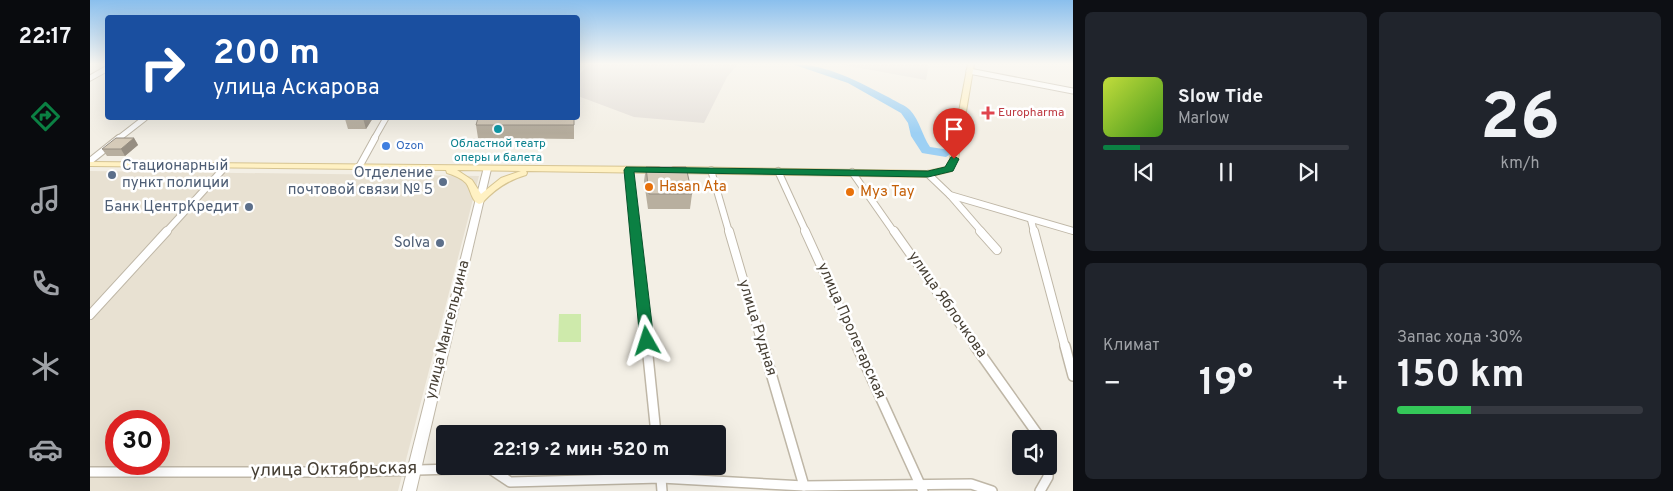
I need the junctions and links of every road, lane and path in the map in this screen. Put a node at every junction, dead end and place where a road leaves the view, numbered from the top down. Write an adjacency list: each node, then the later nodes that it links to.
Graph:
1 (967, 87): 16 (main road)
2 (1051, 87): 3 (street)
3 (1073, 92)
4 (143, 120): 6 (street)
5 (385, 120): 8 (street)
6 (90, 163): 7 (main road)
7 (226, 166): 8 (main road); 22 (street)
8 (359, 167): 9 (main road)
9 (438, 168): 10 (main road); 18 (main road)
10 (487, 169): 11 (main road); 18 (street, улица Мангельдина)
11 (539, 169): 12 (main road); 18 (main road)
12 (629, 170): 13 (main road); 24 (street)
13 (711, 170): 14 (main road); 31 (street, улица Рудная)
14 (778, 171): 15 (main road); 32 (street, улица Пролетарская)
15 (852, 172): 16 (main road); 25 (street, улица Яблочкова)
16 (928, 174): 17 (street)
17 (950, 195): 19 (street); 21 (street)
18 (479, 201): 26 (street, улица Мангельдина)
19 (1031, 220): 20 (street); 23 (street)
20 (1073, 230)
21 (997, 250)
22 (90, 315)
23 (1073, 376)
24 (655, 425)
25 (1035, 430)
26 (414, 469): 27 (street, улица Октябрьская); 30 (street, улица Октябрьская); 33 (street, улица Мангельдина)
27 (90, 472)
28 (661, 475): 30 (street)
29 (1048, 475): 36 (street)
30 (661, 478): 31 (street, улица Октябрьская); 34 (street)
31 (804, 486): 32 (street, улица Октябрьская)
32 (922, 488): 35 (street, улица Октябрьская)
33 (408, 491)
34 (662, 491)
35 (992, 491)
36 (1041, 491)

